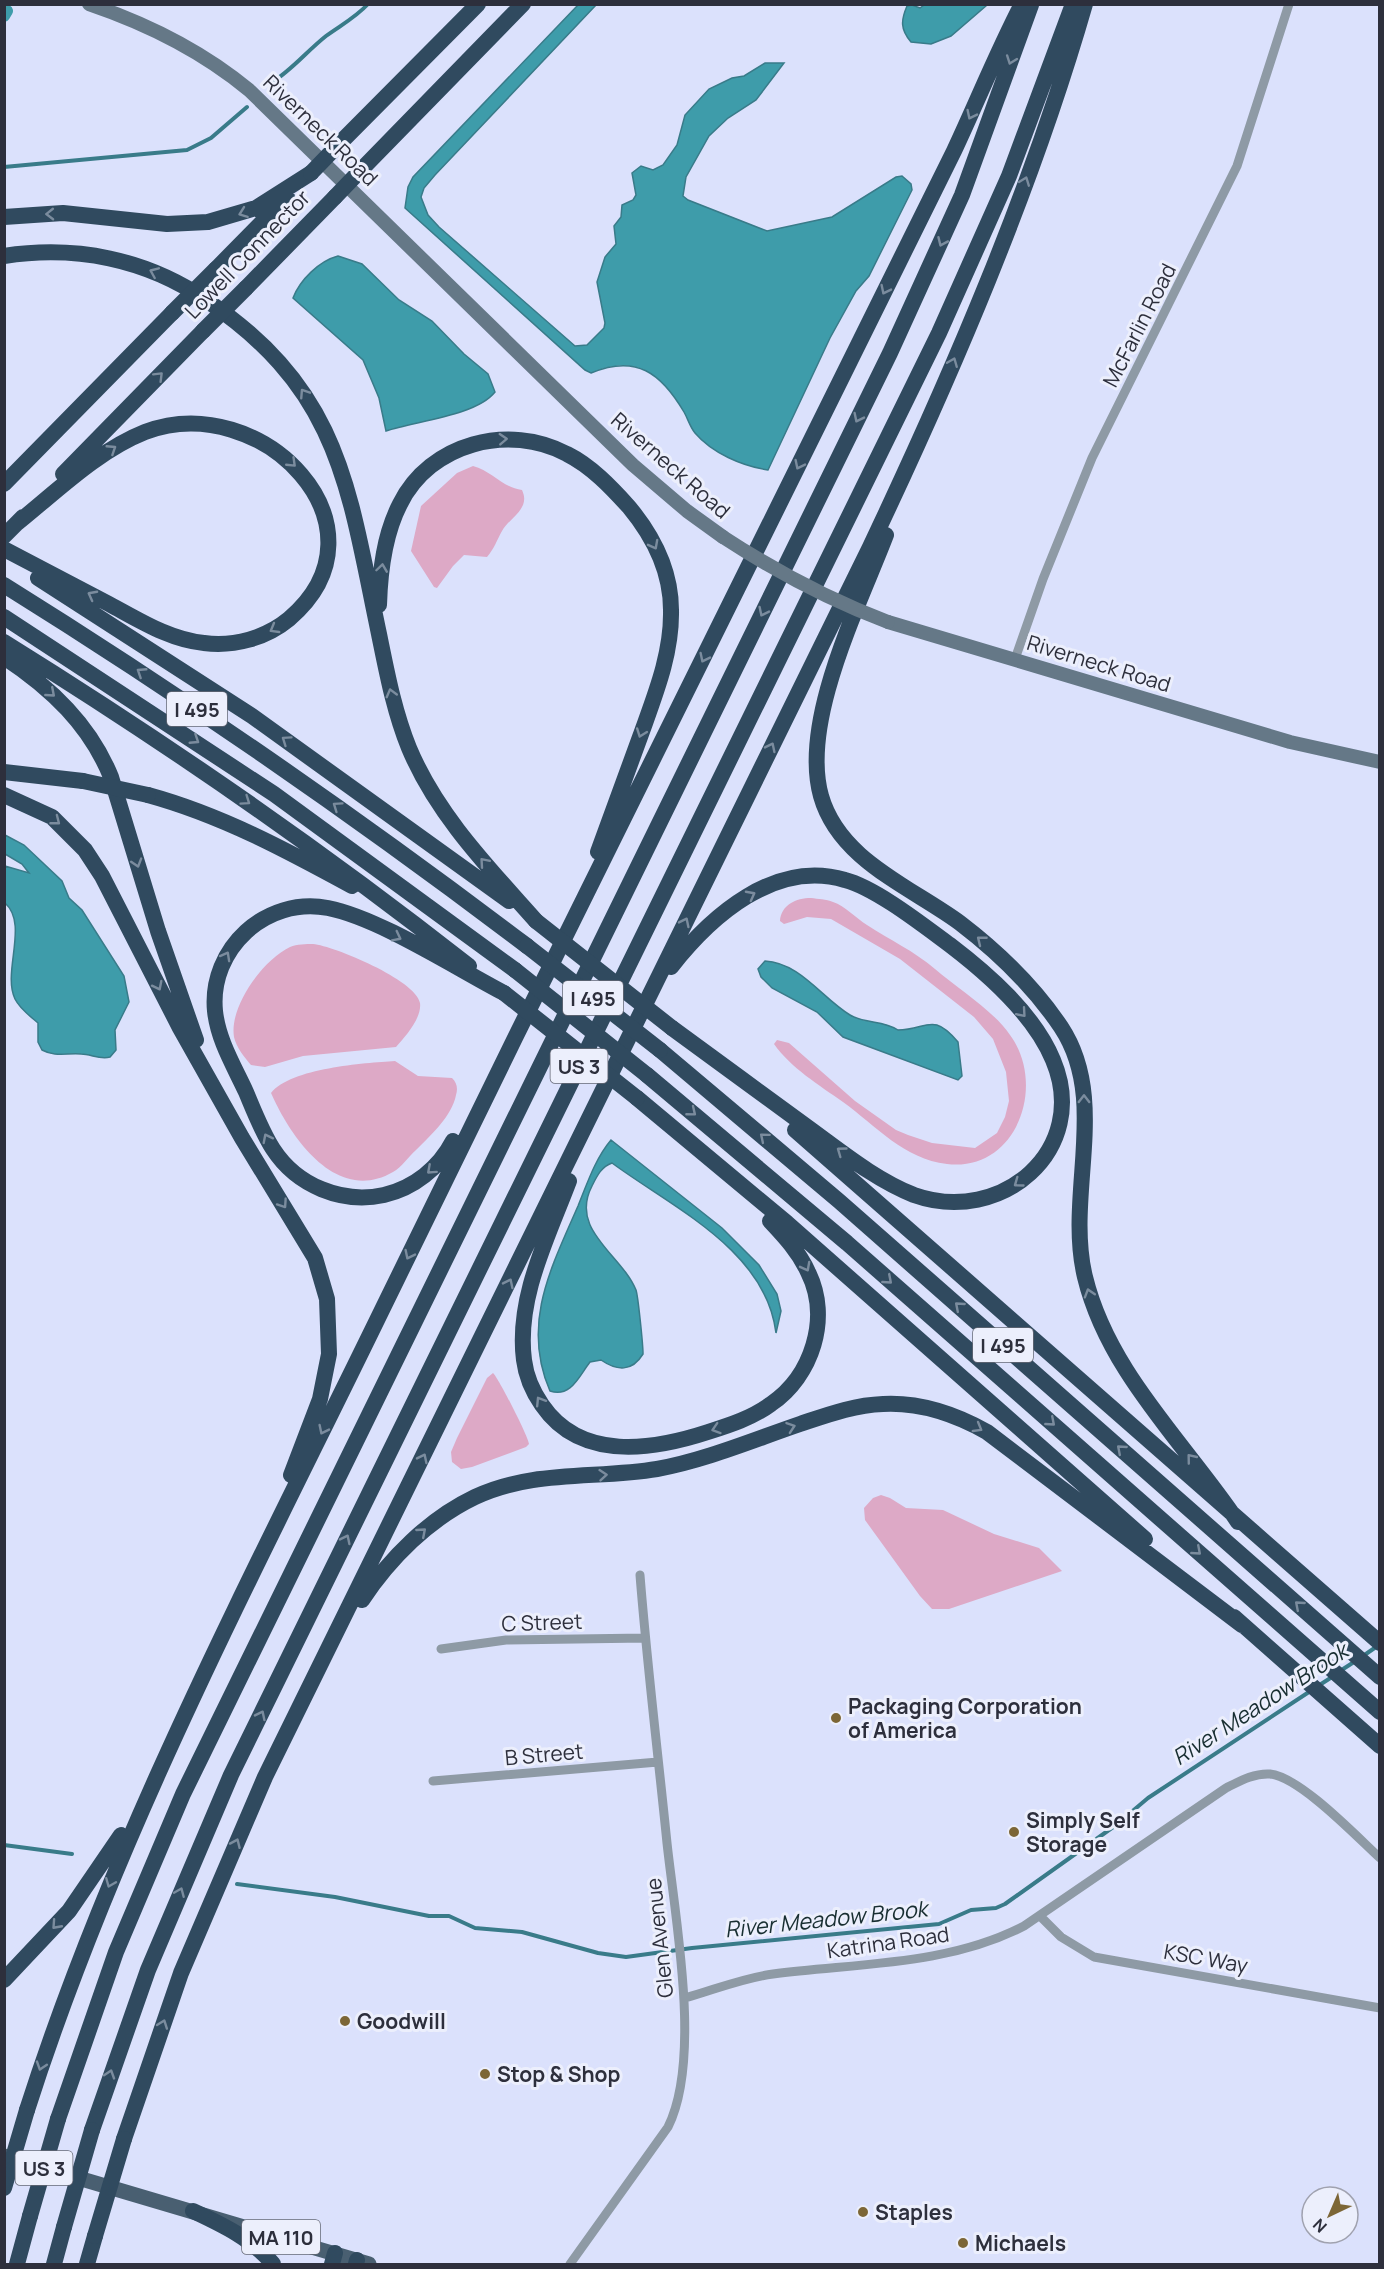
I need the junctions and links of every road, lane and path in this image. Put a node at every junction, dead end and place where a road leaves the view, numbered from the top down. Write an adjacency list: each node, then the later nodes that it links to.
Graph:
1 (89, 4): 22 (main road, Riverneck Road, bridge)
2 (478, 4): 9 (highway, Lowell Connector, bridge)
3 (523, 4): 14 (highway, Lowell Connector, one-way to 3, bridge)
4 (1022, 4): 27 (highway, one-way to 27)
5 (1031, 4): 60 (highway, US 3, one-way to 60, bridge)
6 (1073, 4): 61 (highway, US 3, one-way to 6, bridge)
7 (1085, 4): 12 (highway, one-way to 7)
8 (1289, 4): 22 (street, McFarlin Road)
9 (311, 173): 10 (highway, one-way to 10); 13 (highway, Lowell Connector, bridge)
10 (4, 217)
11 (4, 256): 20 (highway, one-way to 11)
12 (942, 391): 30 (highway, one-way to 12); 36 (highway, one-way to 12)
13 (4, 484)
14 (10, 530): 15 (highway, one-way to 15)
15 (4, 549)
16 (4, 557): 26 (highway, one-way to 16)
17 (4, 585): 44 (highway, I 495, one-way to 17, bridge)
18 (4, 618): 45 (highway, I 495, one-way to 45, bridge)
19 (4, 642): 28 (highway, one-way to 28)
20 (381, 648): 26 (highway, one-way to 20); 27 (highway, one-way to 27)
21 (4, 657): 34 (highway, one-way to 34)
22 (1015, 659): 23 (main road, Riverneck Road)
23 (1380, 762)
24 (4, 772): 28 (highway, bridge)
25 (4, 795): 34 (highway, one-way to 34)
26 (536, 921): 31 (highway, bridge)
27 (571, 929): 33 (highway)
28 (443, 945): 29 (highway)
29 (504, 993): 33 (highway, one-way to 29); 35 (highway, bridge)
30 (650, 994): 31 (highway, one-way to 31); 32 (highway)
31 (672, 1028): 36 (highway)
32 (603, 1090): 35 (highway, one-way to 32); 43 (highway, one-way to 32)
33 (480, 1108): 38 (highway, one-way to 38)
34 (230, 1118): 38 (highway, one-way to 38)
35 (696, 1147): 39 (highway)
36 (1238, 1522): 41 (highway)
37 (640, 1575): 40 (street, Glen Avenue)
38 (250, 1580): 48 (highway)
39 (1242, 1625): 43 (highway, one-way to 39); 46 (highway)
40 (645, 1638): 42 (street, C Street); 47 (street, Glen Avenue)
41 (1380, 1643)
42 (441, 1649)
43 (323, 1661): 62 (highway, one-way to 43, bridge)
44 (1377, 1675)
45 (1380, 1712)
46 (1380, 1746)
47 (658, 1762): 49 (street, B Street); 53 (street, Glen Avenue)
48 (158, 1772): 52 (highway, one-way to 52); 56 (highway, one-way to 56, bridge)
49 (433, 1781)
50 (1380, 1858): 51 (street, Katrina Road)
51 (1040, 1916): 53 (street, Katrina Road); 54 (street, KSC Way)
52 (4, 1980)
53 (685, 1998): 64 (street, Glen Avenue)
54 (1380, 2008)
55 (4, 2156): 57 (main road, MA 110)
56 (4, 2188)
57 (193, 2211): 58 (main road, MA 110); 63 (highway)
58 (333, 2259): 59 (main road, MA 110)
59 (361, 2263)
60 (17, 2265)
61 (54, 2265)
62 (89, 2265)
63 (273, 2265)
64 (570, 2265)

